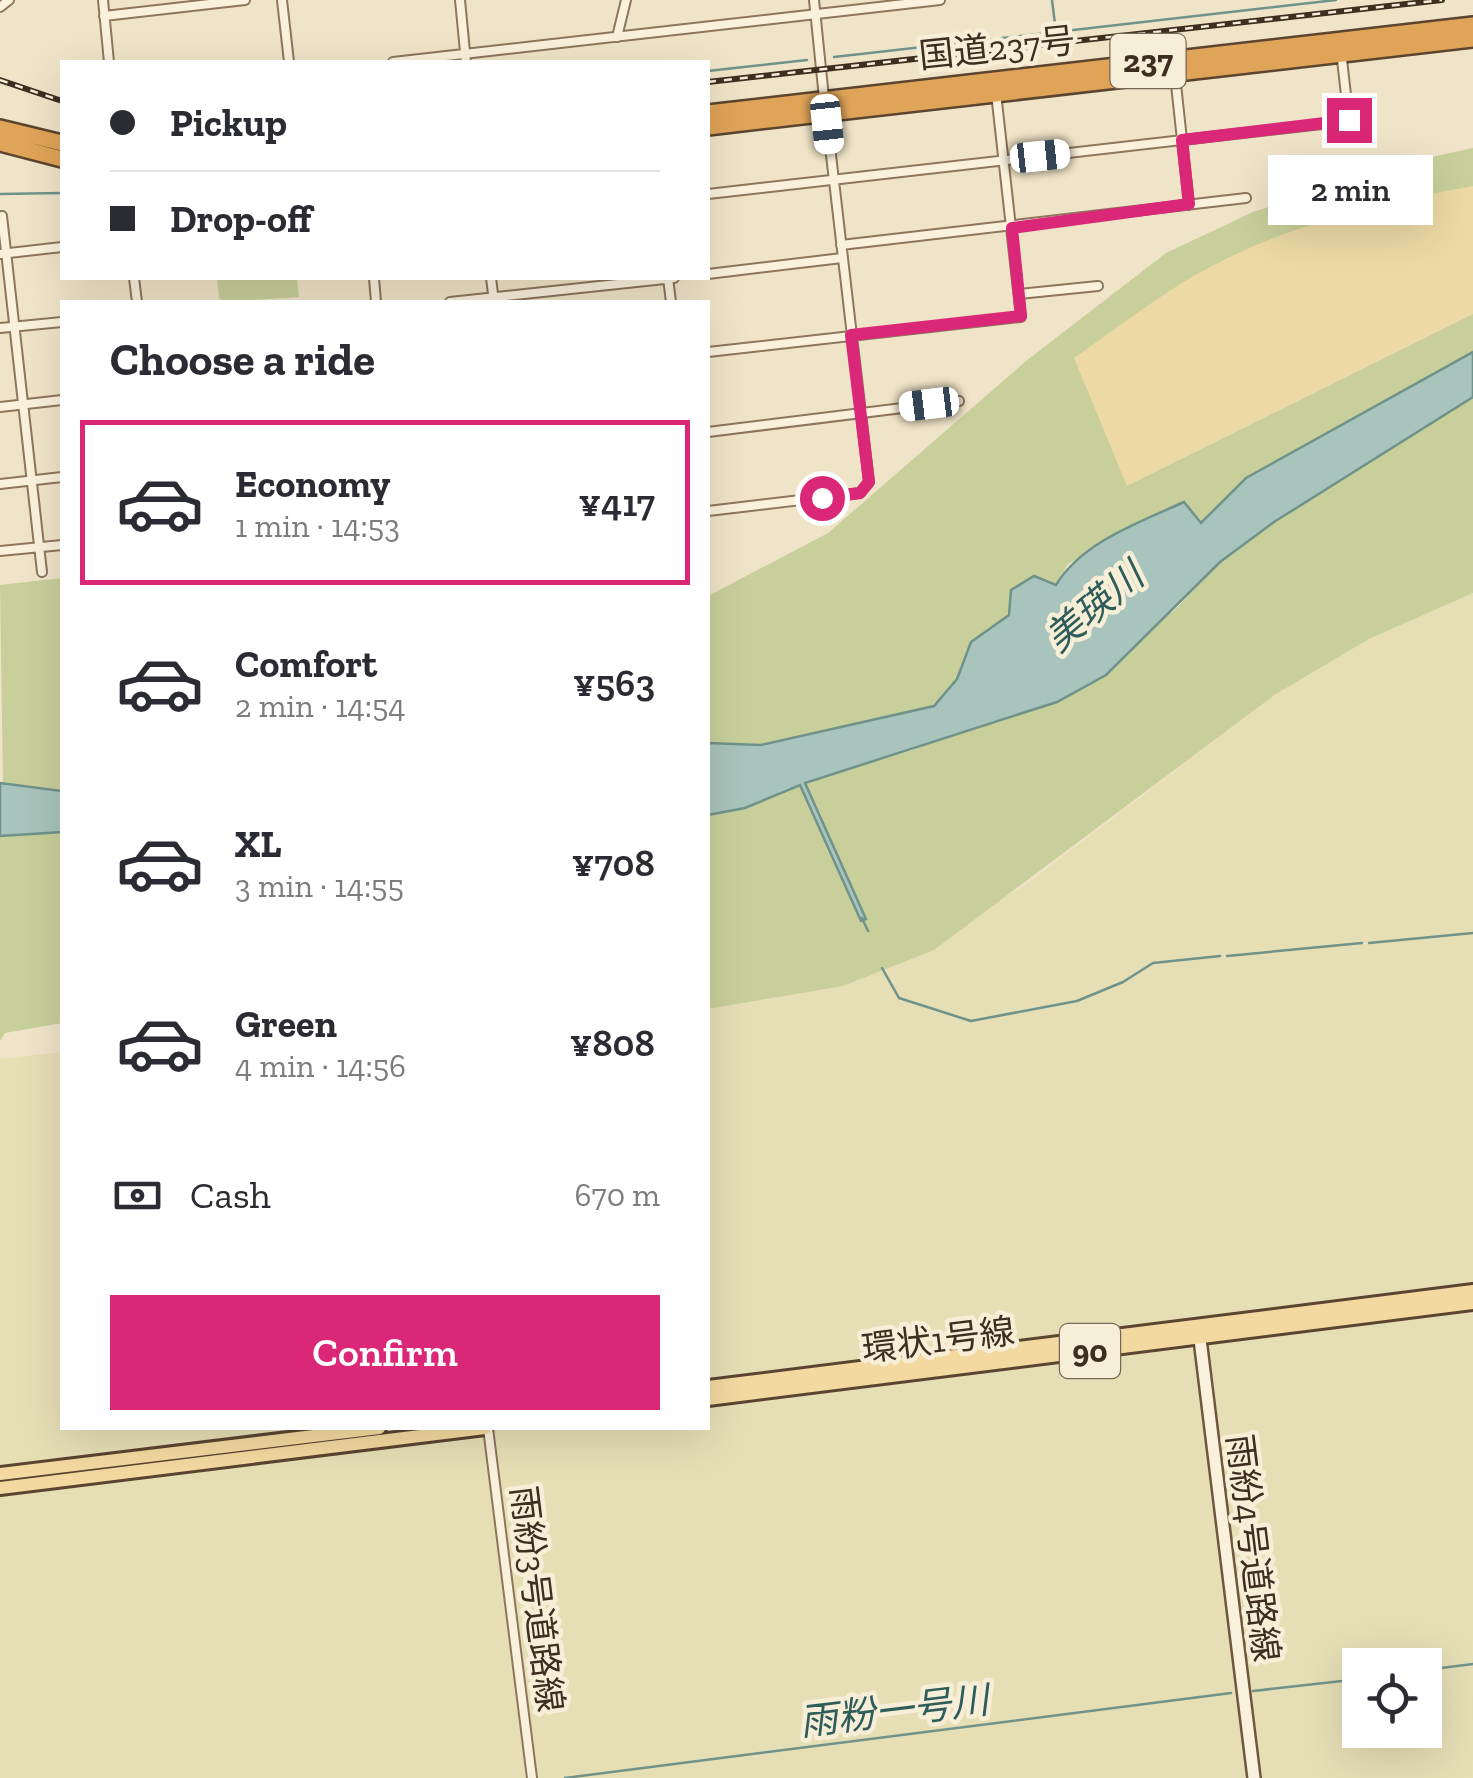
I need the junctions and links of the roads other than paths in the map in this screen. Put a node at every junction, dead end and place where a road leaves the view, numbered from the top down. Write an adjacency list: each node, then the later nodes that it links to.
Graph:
1 (9, 0): 9 (street)
2 (102, 0): 11 (street)
3 (245, 0): 11 (street)
4 (282, 0): 18 (street)
5 (460, 0): 16 (street)
6 (626, 0): 13 (street)
7 (814, 0): 10 (street)
8 (940, 0): 10 (street)
9 (0, 6)
10 (816, 14): 13 (street); 22 (street)
11 (104, 16): 17 (street)
12 (1473, 25): 15 (highway, 国道237号 / 237)
13 (617, 36): 16 (street)
14 (1473, 39): 15 (highway, 国道237号 / 237)
15 (1341, 47): 20 (highway, 国道237号 / 237); 26 (street)
16 (466, 58): 19 (street)
17 (109, 60)
18 (289, 60)
19 (429, 60)
20 (1174, 65): 21 (highway, 国道237号 / 237); 26 (street)
21 (996, 85): 22 (highway, 国道237号 / 237); 30 (street)
22 (825, 105): 23 (highway, 国道237号 / 237); 24 (highway, 国道237号 / 237); 31 (street)
23 (710, 112)
24 (710, 127)
25 (0, 128): 28 (highway)
26 (1182, 140): 30 (street); 34 (street)
27 (0, 143): 29 (highway)
28 (60, 143)
29 (60, 158)
30 (1004, 160): 31 (street); 36 (street)
31 (833, 179): 32 (street); 37 (street)
32 (710, 194)
33 (1246, 198): 34 (street)
34 (1189, 204): 36 (street)
35 (2, 216): 39 (street)
36 (1012, 228): 37 (street); 44 (street)
37 (841, 245): 40 (street)
38 (60, 247): 39 (street)
39 (4, 254): 47 (street)
40 (842, 258): 41 (street); 49 (street)
41 (710, 274)
42 (654, 280): 45 (street)
43 (1098, 286): 44 (street)
44 (1019, 294): 49 (street)
45 (494, 300)
46 (60, 322): 47 (street)
47 (14, 326): 48 (street); 53 (street)
48 (0, 328)
49 (851, 335): 50 (street); 55 (street)
50 (710, 352)
51 (60, 400): 53 (street)
52 (959, 401): 55 (street)
53 (23, 404): 54 (street); 58 (street)
54 (0, 407)
55 (860, 413): 56 (street); 60 (street)
56 (710, 432)
57 (60, 477): 58 (street)
58 (32, 480): 59 (street); 62 (street)
59 (0, 484)
60 (710, 511)
61 (60, 545): 62 (street)
62 (40, 547): 63 (street); 64 (street)
63 (0, 552)
64 (42, 572)
65 (1473, 1291): 67 (main road, 環状1号線 / 90)
66 (1473, 1303): 67 (main road, 環状1号線 / 90)
67 (1198, 1331): 68 (main road, 環状1号線 / 90); 69 (main road, 環状1号線 / 90); 76 (street, 雨紛4号道路線)
68 (710, 1387)
69 (710, 1400)
70 (363, 1430): 73 (main road)
71 (471, 1430): 74 (main road)
72 (487, 1430): 75 (street, 雨紛3号道路線)
73 (0, 1474)
74 (0, 1488)
75 (532, 1778)
76 (1254, 1778)

